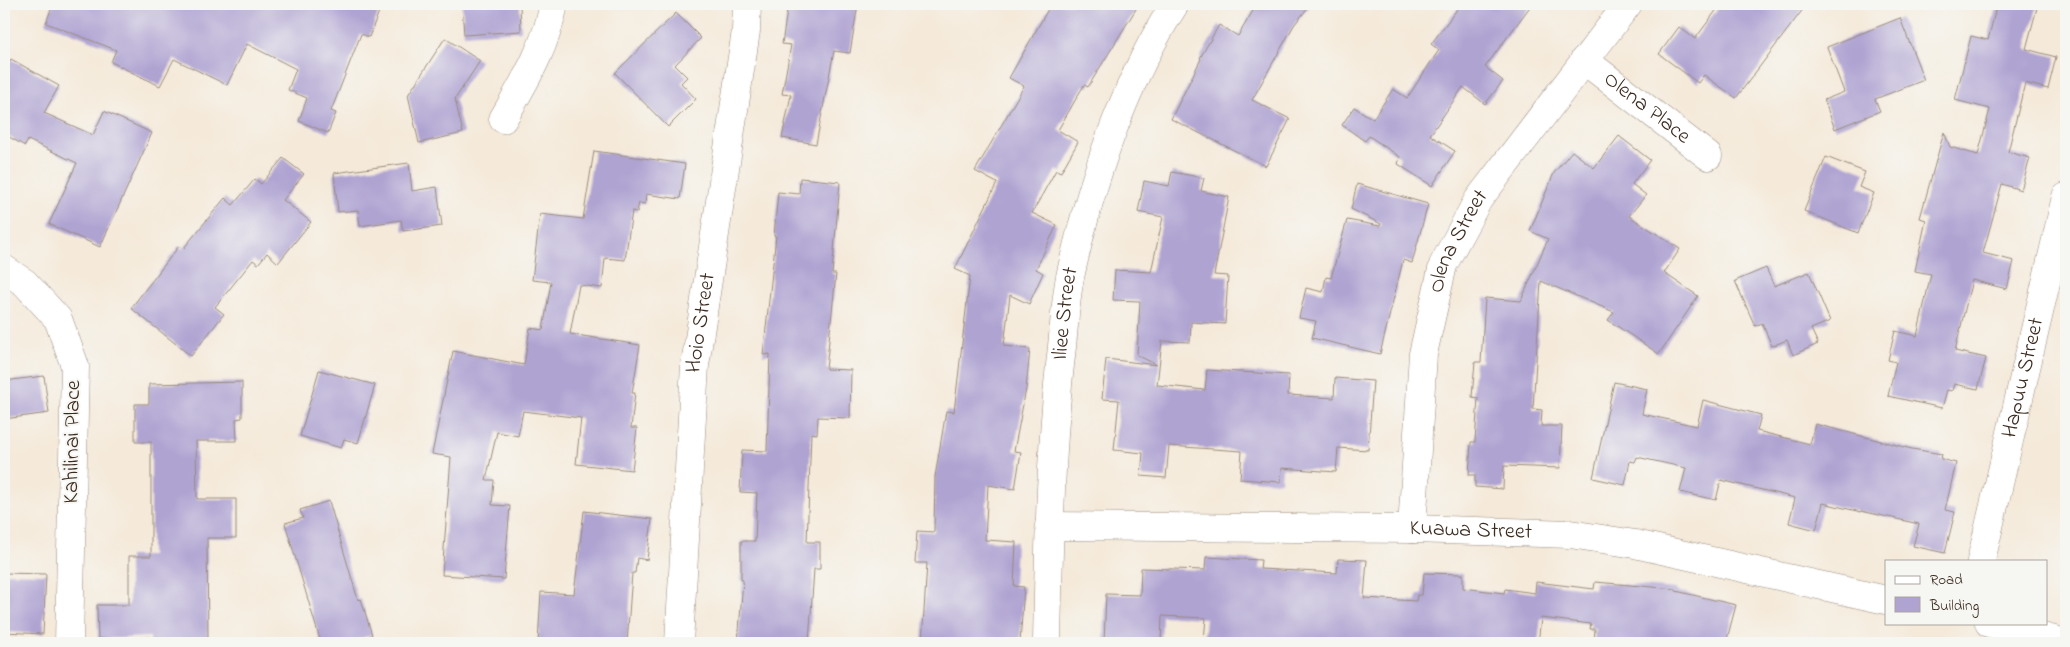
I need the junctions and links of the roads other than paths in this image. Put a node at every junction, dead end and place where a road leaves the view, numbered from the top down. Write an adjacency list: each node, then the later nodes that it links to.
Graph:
1 (554, 4): 6 (street)
2 (748, 4): 16 (street, Hoio Street)
3 (1176, 4): 10 (street, Iliee Street)
4 (1628, 4): 5 (street, Olena Street)
5 (1584, 60): 7 (street, Olena Place); 11 (street, Olena Street)
6 (503, 119)
7 (1708, 156)
8 (2066, 197): 12 (street, Hapuu Street)
9 (4, 269): 15 (street, Kahilinai Place)
10 (1049, 526): 11 (street, Kuawa Street); 17 (street, Iliee Street)
11 (1412, 529): 13 (street, Kuawa Street)
12 (1981, 560)
13 (1885, 600)
14 (1993, 624): 18 (street)
15 (69, 643)
16 (679, 643)
17 (1047, 643)
18 (2066, 643)

